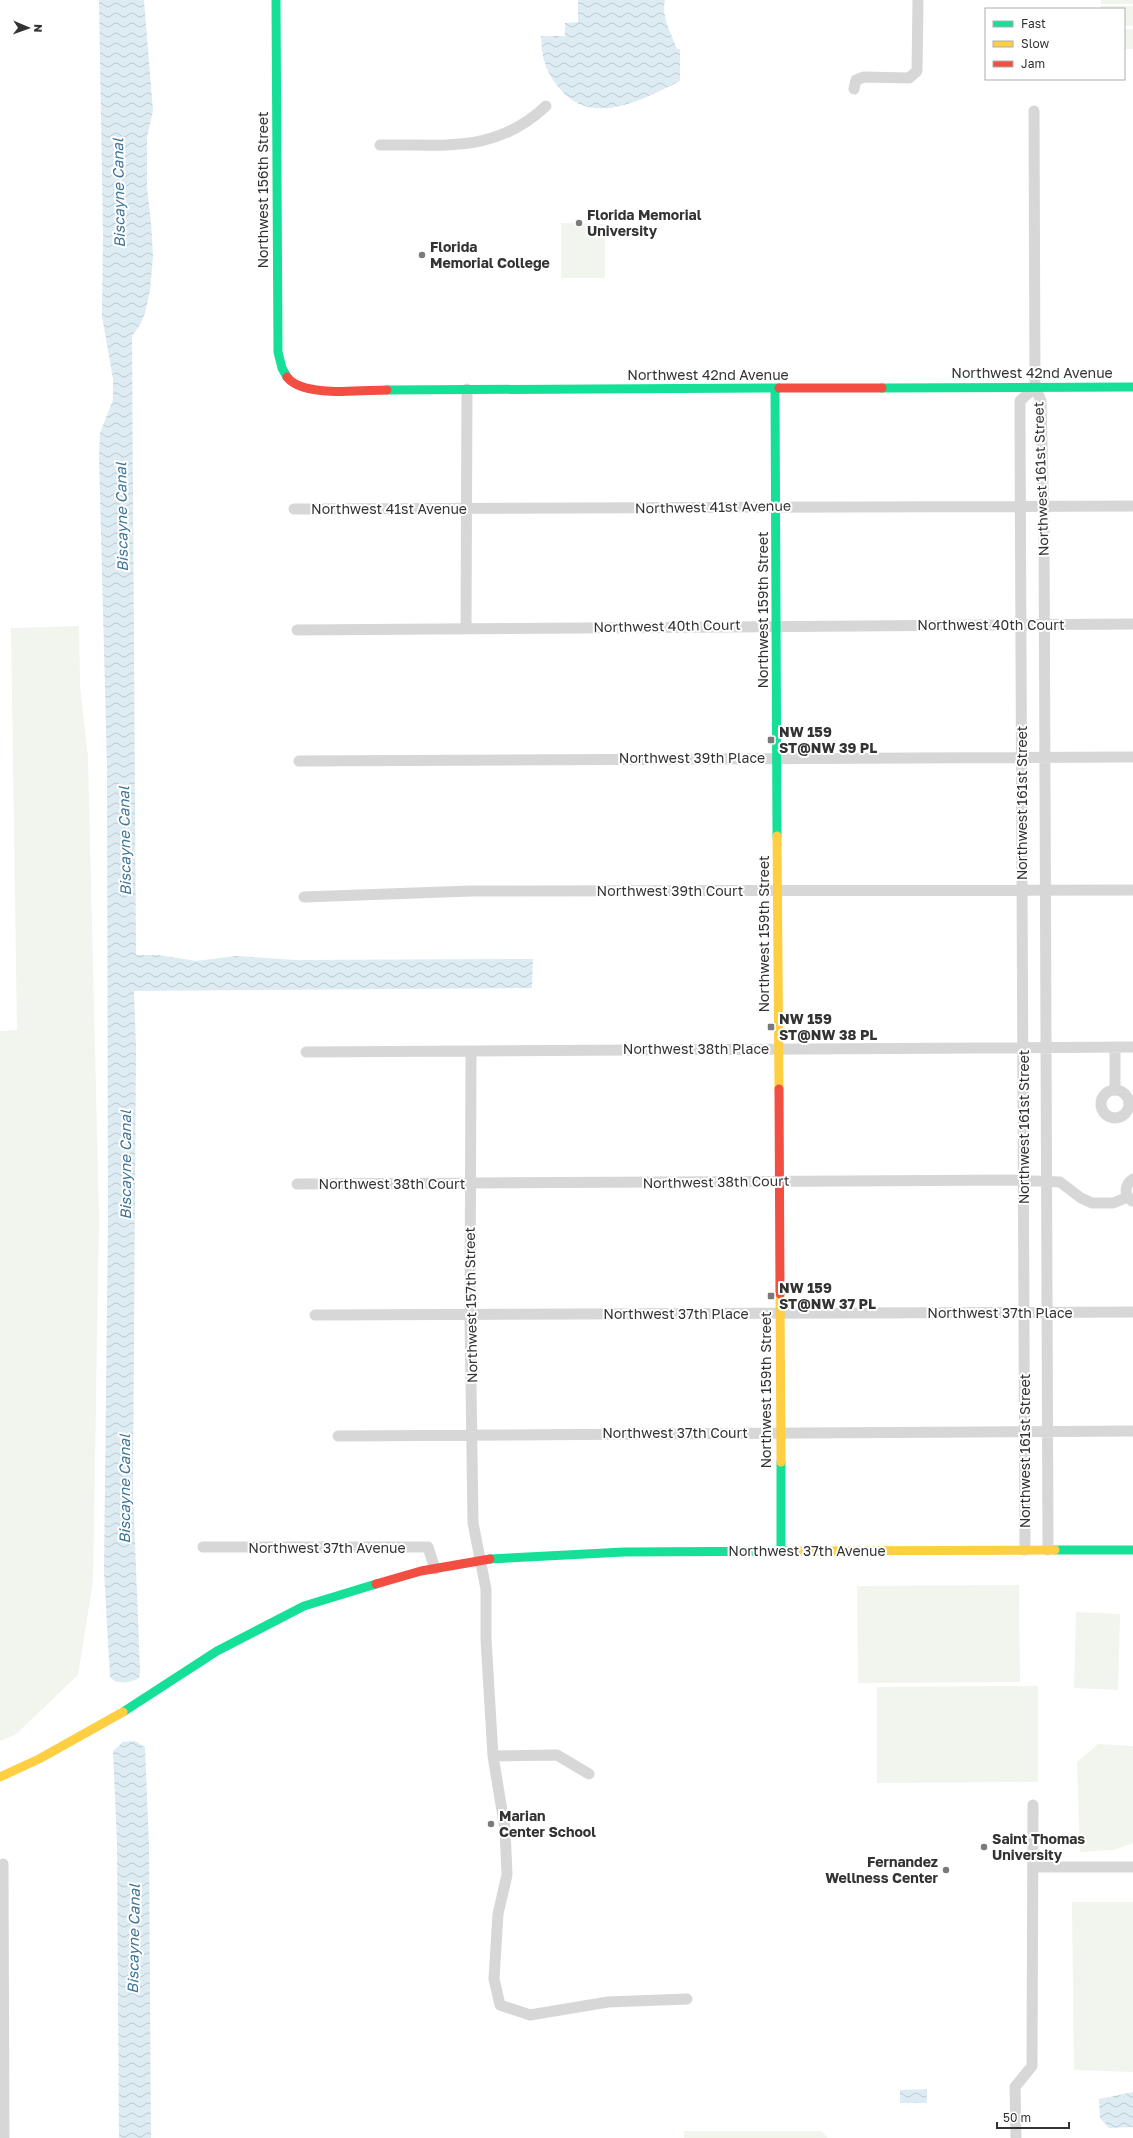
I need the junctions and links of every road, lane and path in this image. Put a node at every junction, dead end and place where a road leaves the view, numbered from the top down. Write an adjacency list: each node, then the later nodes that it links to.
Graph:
1 (276, 0): 7 (street, Northwest 156th Street)
2 (918, 0): 3 (street)
3 (854, 89)
4 (546, 106): 6 (street)
5 (1034, 111): 8 (street)
6 (380, 145)
7 (286, 378): 11 (street, Northwest 42nd Avenue)
8 (1035, 387): 9 (street, Northwest 42nd Avenue); 10 (street, Northwest 42nd Avenue); 13 (street, Northwest 161st Street); 14 (street, Northwest 161st Street)
9 (1133, 387)
10 (775, 388): 11 (street, Northwest 42nd Avenue); 12 (street, Northwest 159th Street)
11 (467, 389): 17 (street)
12 (777, 506): 13 (street, Northwest 41st Avenue); 17 (street, Northwest 41st Avenue); 20 (street, Northwest 159th Street)
13 (1021, 506): 14 (street, Northwest 41st Avenue); 21 (street, Northwest 161st Street)
14 (1043, 506): 15 (street, Northwest 41st Avenue); 18 (street, Northwest 161st Street)
15 (1133, 506)
16 (294, 509): 17 (street, Northwest 41st Avenue)
17 (467, 510): 22 (street)
18 (1044, 624): 19 (street, Northwest 40th Court); 21 (street, Northwest 40th Court); 25 (street, Northwest 161st Street)
19 (1133, 624)
20 (777, 625): 21 (street, Northwest 40th Court); 22 (street, Northwest 40th Court); 27 (street, Northwest 159th Street)
21 (1021, 625): 24 (street, Northwest 161st Street)
22 (466, 628): 23 (street, Northwest 40th Court)
23 (297, 630)
24 (1022, 757): 25 (street, Northwest 39th Place); 27 (street, Northwest 39th Place); 29 (street, Northwest 161st Street)
25 (1044, 757): 26 (street, Northwest 39th Place); 30 (street, Northwest 161st Street)
26 (1133, 757)
27 (777, 758): 28 (street, Northwest 39th Place); 32 (street, Northwest 159th Street)
28 (299, 761)
29 (1022, 889): 30 (street, Northwest 39th Court); 32 (street, Northwest 39th Court); 36 (street, Northwest 161st Street)
30 (1045, 890): 31 (street, Northwest 39th Court); 37 (street, Northwest 161st Street)
31 (1133, 890)
32 (778, 892): 33 (street, Northwest 39th Court); 38 (street, Northwest 159th Street)
33 (304, 896)
34 (1115, 1047): 35 (street, Northwest 38th Place); 37 (street, Northwest 38th Place); 41 (street)
35 (1133, 1047)
36 (1023, 1048): 37 (street, Northwest 38th Place); 38 (street, Northwest 38th Place); 44 (street, Northwest 161st Street)
37 (1046, 1048): 45 (street, Northwest 161st Street)
38 (778, 1049): 39 (street, Northwest 38th Place); 43 (street, Northwest 159th Street)
39 (471, 1051): 40 (street, Northwest 38th Place); 47 (street, Northwest 157th Street)
40 (306, 1052)
41 (1115, 1090)
42 (1133, 1179): 48 (street, Northwest 38th Court)
43 (779, 1181): 44 (street, Northwest 38th Court); 47 (street, Northwest 38th Court); 52 (street, Northwest 159th Street)
44 (1024, 1181): 45 (street, Northwest 38th Court); 49 (street, Northwest 161st Street)
45 (1046, 1182): 48 (street, Northwest 38th Court); 50 (street, Northwest 161st Street)
46 (297, 1184): 47 (street, Northwest 38th Court)
47 (470, 1184): 54 (street, Northwest 157th Street)
48 (1131, 1199)
49 (1024, 1312): 50 (street, Northwest 37th Place); 52 (street, Northwest 37th Place); 55 (street, Northwest 161st Street)
50 (1047, 1312): 51 (street, Northwest 37th Place); 56 (street, Northwest 161st Street)
51 (1133, 1312)
52 (780, 1313): 54 (street, Northwest 37th Place); 58 (street, Northwest 159th Street)
53 (315, 1315): 54 (street, Northwest 37th Place)
54 (470, 1315): 59 (street, Northwest 157th Street)
55 (1025, 1431): 56 (street, Northwest 37th Court); 58 (street, Northwest 37th Court); 62 (street, Northwest 161st Street)
56 (1048, 1431): 57 (street, Northwest 37th Court); 63 (street, Northwest 161st Street)
57 (1133, 1431)
58 (780, 1433): 59 (street, Northwest 37th Court); 65 (street, Northwest 159th Street)
59 (473, 1435): 60 (street, Northwest 37th Court); 66 (street, Northwest 157th Street)
60 (338, 1436)
61 (204, 1547): 67 (street, Northwest 37th Avenue)
62 (1025, 1550): 63 (street, Northwest 37th Avenue); 65 (street, Northwest 37th Avenue)
63 (1048, 1550): 64 (street, Northwest 37th Avenue)
64 (1133, 1550)
65 (781, 1552): 66 (street, Northwest 37th Avenue)
66 (481, 1559): 67 (street, Northwest 37th Avenue); 68 (street, Northwest 157th Street)
67 (435, 1569): 70 (street, Northwest 37th Avenue)
68 (493, 1756): 69 (street); 76 (street, Northwest 157th Street)
69 (589, 1774)
70 (0, 1777)
71 (1033, 1805): 73 (street)
72 (3, 1864): 75 (street)
73 (1033, 1867): 74 (street); 78 (street)
74 (1133, 1867)
75 (1, 1986): 77 (street)
76 (687, 1999)
77 (4, 2138)
78 (1016, 2138)

